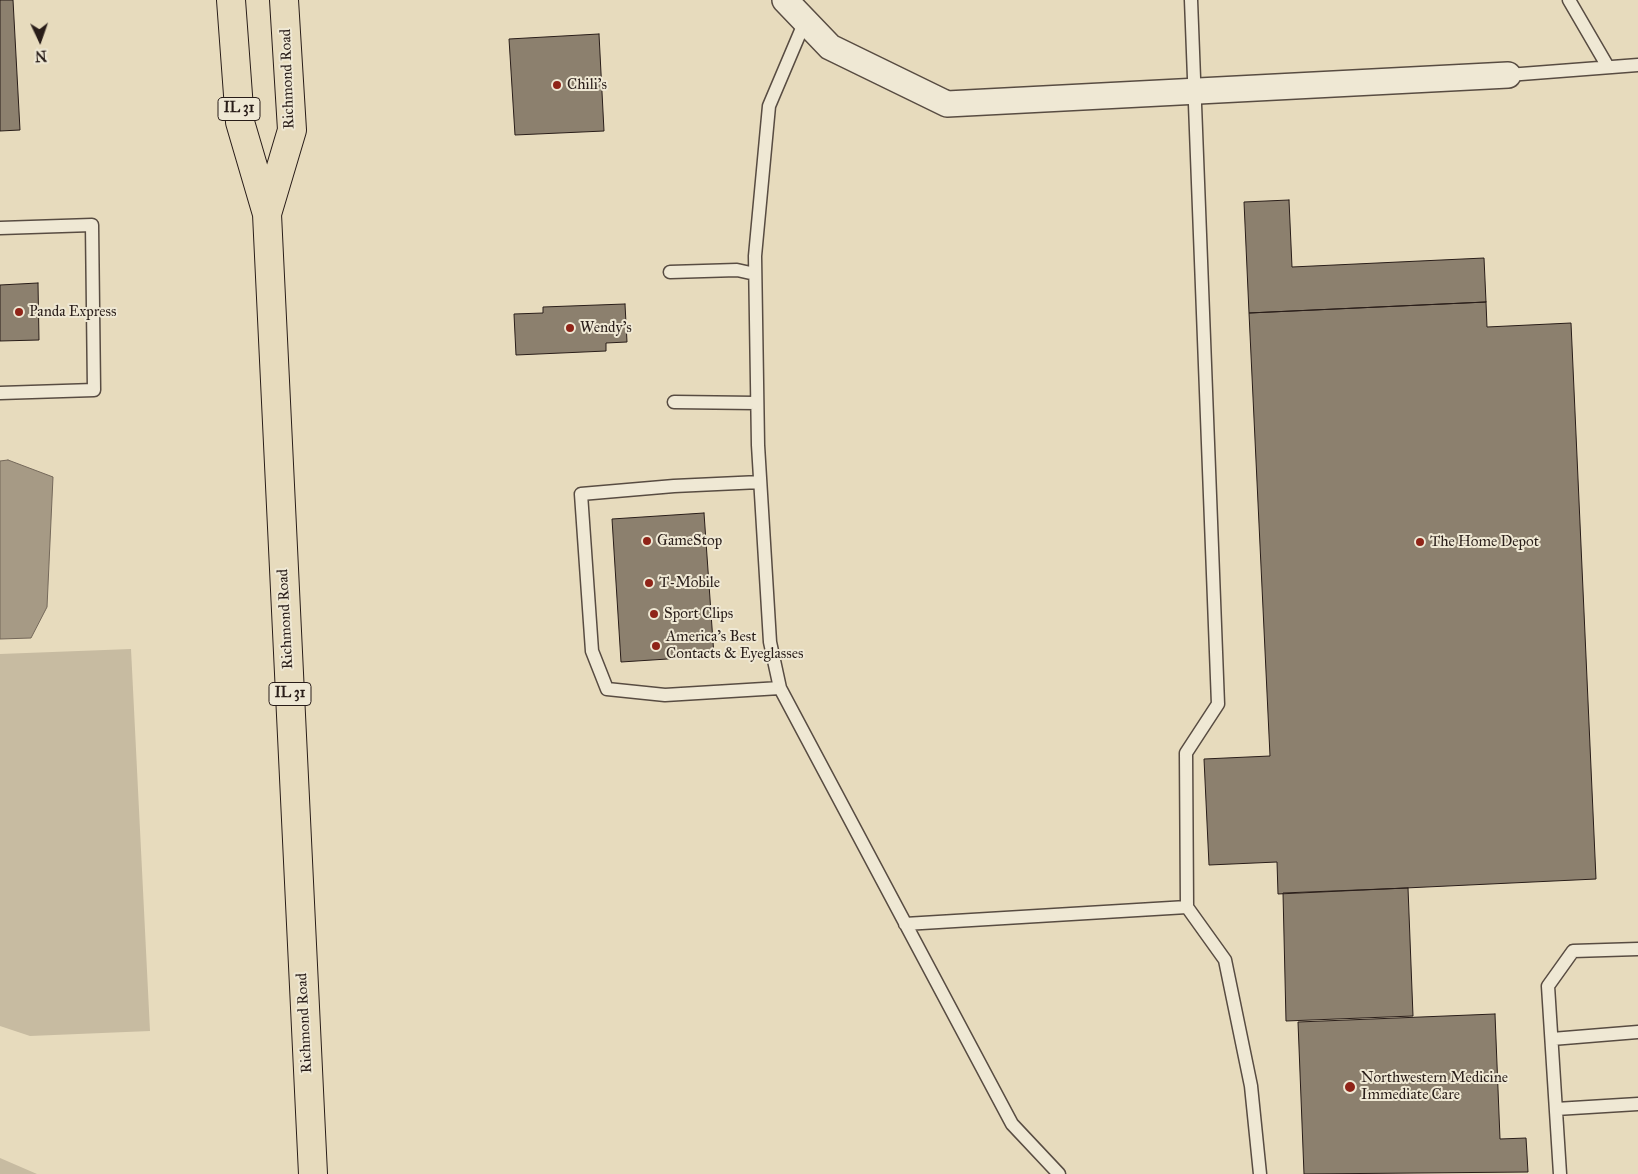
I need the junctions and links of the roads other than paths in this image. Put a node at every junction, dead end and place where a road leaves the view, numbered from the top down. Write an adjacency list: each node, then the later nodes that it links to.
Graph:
1 (785, 0): 6 (street)
2 (1192, 0): 10 (lane)
3 (1569, 0): 8 (lane)
4 (230, 3): 11 (main road, Richmond Road / IL 31)
5 (286, 4): 11 (main road, Richmond Road / IL 31)
6 (806, 21): 10 (street); 14 (lane)
7 (1638, 65): 8 (lane)
8 (1608, 68): 9 (lane)
9 (1508, 75): 10 (street)
10 (1194, 92): 20 (lane)
11 (267, 214): 27 (main road, Richmond Road / IL 31)
12 (0, 228): 15 (lane)
13 (670, 272): 14 (lane)
14 (755, 274): 17 (lane)
15 (0, 393)
16 (674, 402): 17 (lane)
17 (756, 403): 18 (lane)
18 (760, 482): 19 (lane); 19 (lane)
19 (780, 688): 21 (lane)
20 (1187, 907): 21 (lane); 29 (lane)
21 (905, 924): 28 (lane)
22 (1638, 949): 24 (lane)
23 (1638, 1032): 24 (lane)
24 (1552, 1039): 26 (lane)
25 (1638, 1104): 26 (lane)
26 (1556, 1109): 30 (lane)
27 (312, 1174)
28 (1059, 1174)
29 (1260, 1174)
30 (1560, 1174)

